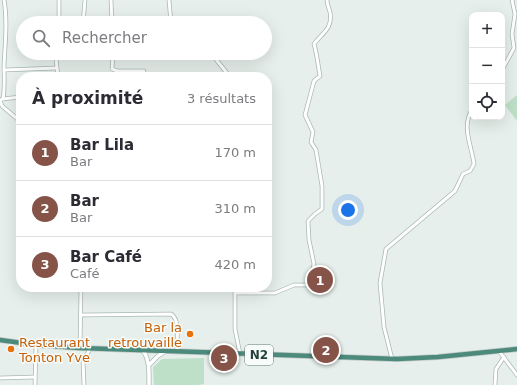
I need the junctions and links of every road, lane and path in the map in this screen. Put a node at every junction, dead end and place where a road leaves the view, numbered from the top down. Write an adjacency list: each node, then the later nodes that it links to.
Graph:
1 (4, 0): 17 (street)
2 (59, 0): 8 (street)
3 (85, 0): 9 (street)
4 (111, 0): 10 (street)
5 (170, 0): 11 (street)
6 (327, 0): 28 (street)
7 (512, 0): 15 (street)
8 (59, 16)
9 (84, 16)
10 (112, 16)
11 (171, 16)
12 (56, 60): 16 (street)
13 (112, 60): 18 (street)
14 (217, 60): 21 (street)
15 (505, 64)
16 (57, 68): 17 (street); 20 (street)
17 (4, 70): 23 (street)
18 (117, 71): 19 (street)
19 (144, 71)
20 (57, 72)
21 (226, 72)
22 (16, 98): 23 (street)
23 (1, 100): 24 (street)
24 (1, 107): 26 (street)
25 (469, 117): 41 (street)
26 (16, 118)
27 (81, 292): 29 (street)
28 (235, 293): 39 (street)
29 (80, 315): 32 (street); 38 (street)
30 (0, 340): 31 (highway, N2)
31 (36, 345): 32 (highway, N2); 44 (street)
32 (80, 348): 33 (highway, N2)
33 (91, 348): 35 (highway, N2); 47 (street)
34 (517, 349): 37 (highway, N2)
35 (143, 350): 36 (highway, N2); 42 (street)
36 (166, 351): 38 (highway, N2); 42 (street)
37 (499, 351): 40 (street); 41 (highway, N2)
38 (177, 352): 39 (highway, N2)
39 (240, 354): 41 (highway, N2)
40 (504, 357): 43 (street); 49 (street)
41 (392, 359)
42 (150, 366): 48 (street)
43 (517, 375)
44 (36, 377): 45 (street); 46 (street)
45 (0, 378)
46 (36, 385)
47 (84, 385)
48 (149, 385)
49 (495, 385)

